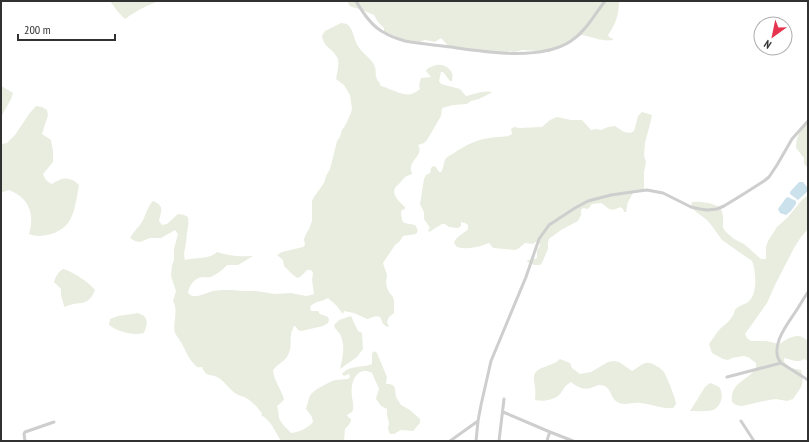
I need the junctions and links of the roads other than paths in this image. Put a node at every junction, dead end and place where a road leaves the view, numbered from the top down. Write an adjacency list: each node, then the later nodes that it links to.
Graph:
1 (356, 1): 2 (street)
2 (605, 1)
3 (808, 121): 10 (street)
4 (808, 292): 5 (street)
5 (781, 363): 6 (street); 7 (street)
6 (727, 377)
7 (808, 380)
8 (504, 399): 9 (street)
9 (502, 412): 13 (street); 17 (street)
10 (478, 421): 15 (street); 16 (street)
11 (741, 421): 20 (street)
12 (54, 422): 14 (street)
13 (550, 432): 18 (street); 19 (street)
14 (25, 441)
15 (450, 441)
16 (476, 441)
17 (499, 441)
18 (547, 441)
19 (573, 441)
20 (754, 441)

